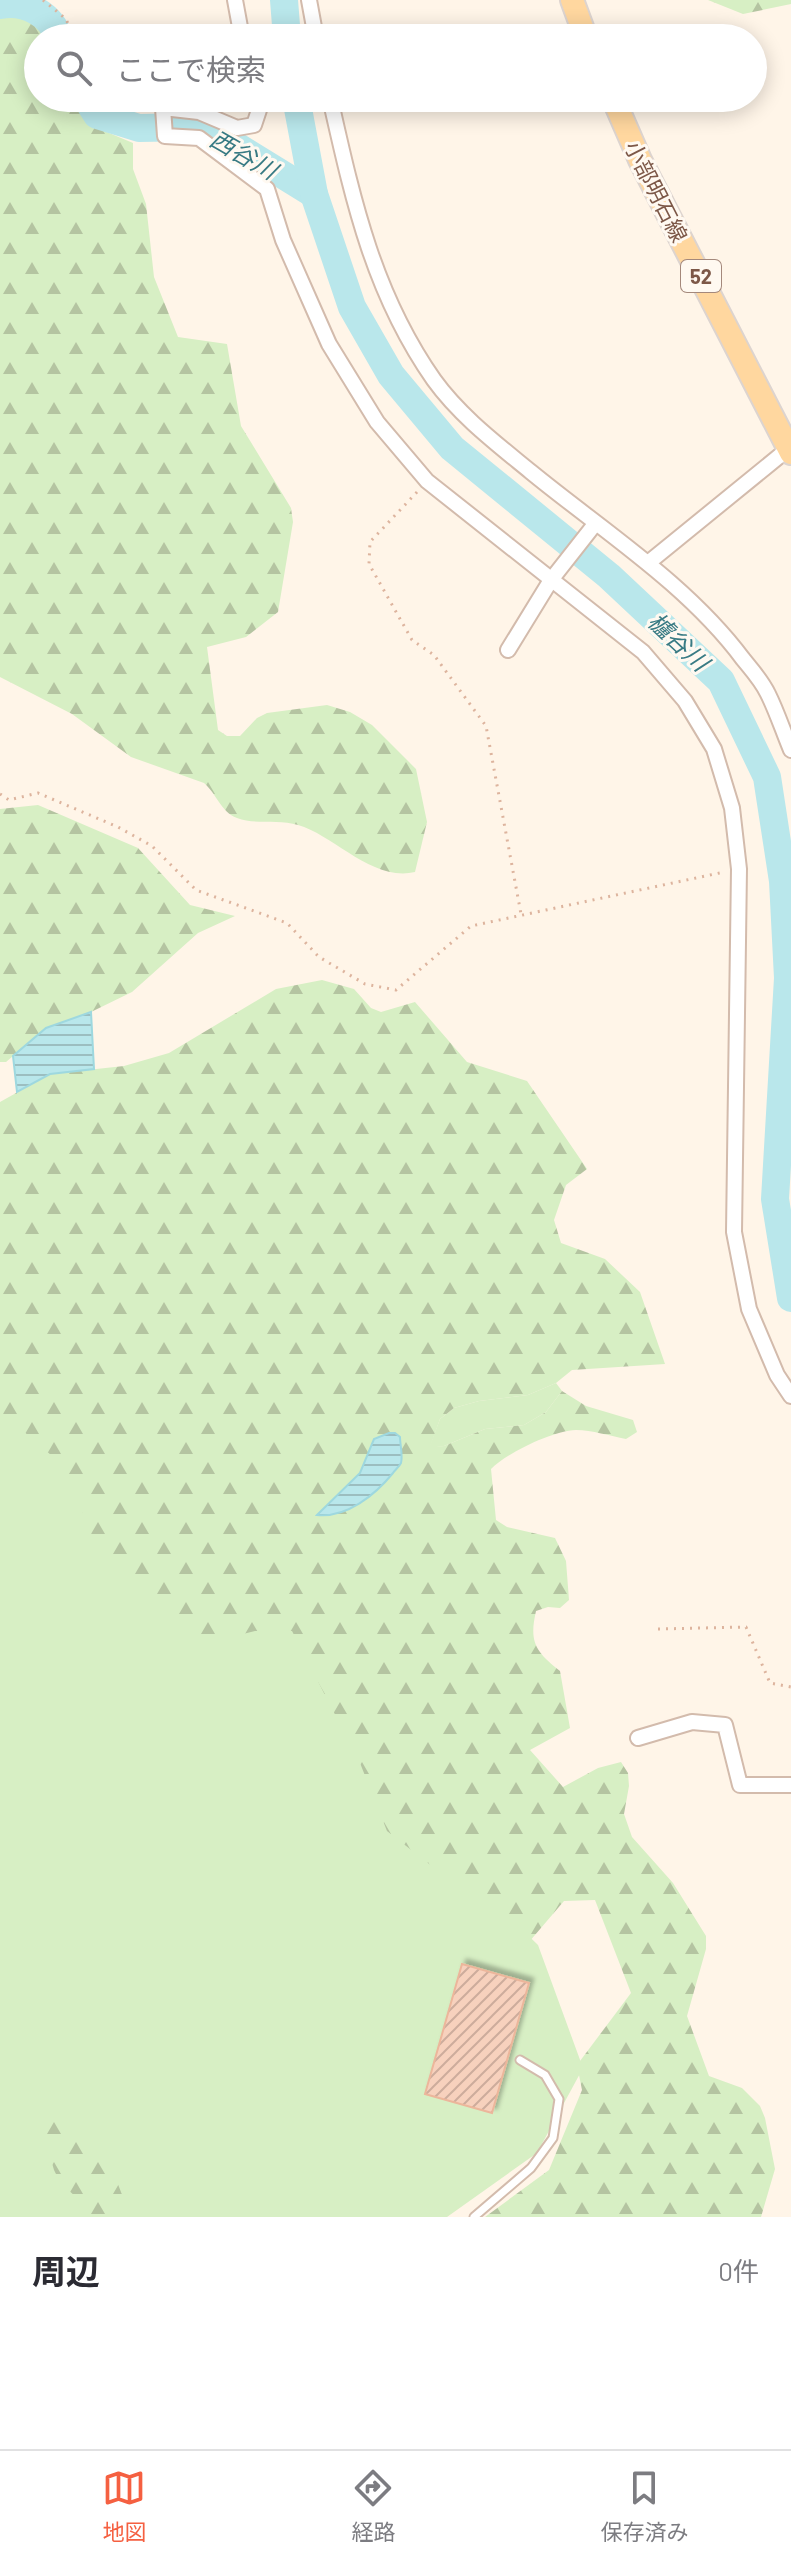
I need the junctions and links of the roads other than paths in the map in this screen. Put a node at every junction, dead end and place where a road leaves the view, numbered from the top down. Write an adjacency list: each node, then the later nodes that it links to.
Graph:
1 (235, 0): 4 (street)
2 (309, 0): 5 (street)
3 (572, 0): 6 (main road)
4 (239, 24)
5 (313, 24)
6 (581, 24)
7 (163, 112): 15 (street)
8 (199, 112): 9 (street)
9 (258, 112)
10 (333, 112): 13 (street)
11 (619, 112): 12 (main road, 小部明石線 / 52)
12 (790, 451): 14 (street)
13 (595, 524): 14 (street); 15 (street)
14 (648, 563): 17 (street)
15 (551, 580): 16 (street); 18 (street)
16 (508, 650)
17 (791, 750)
18 (791, 1396)
19 (638, 1738): 20 (street)
20 (791, 1785)
21 (520, 2060): 22 (lane)
22 (474, 2217)

